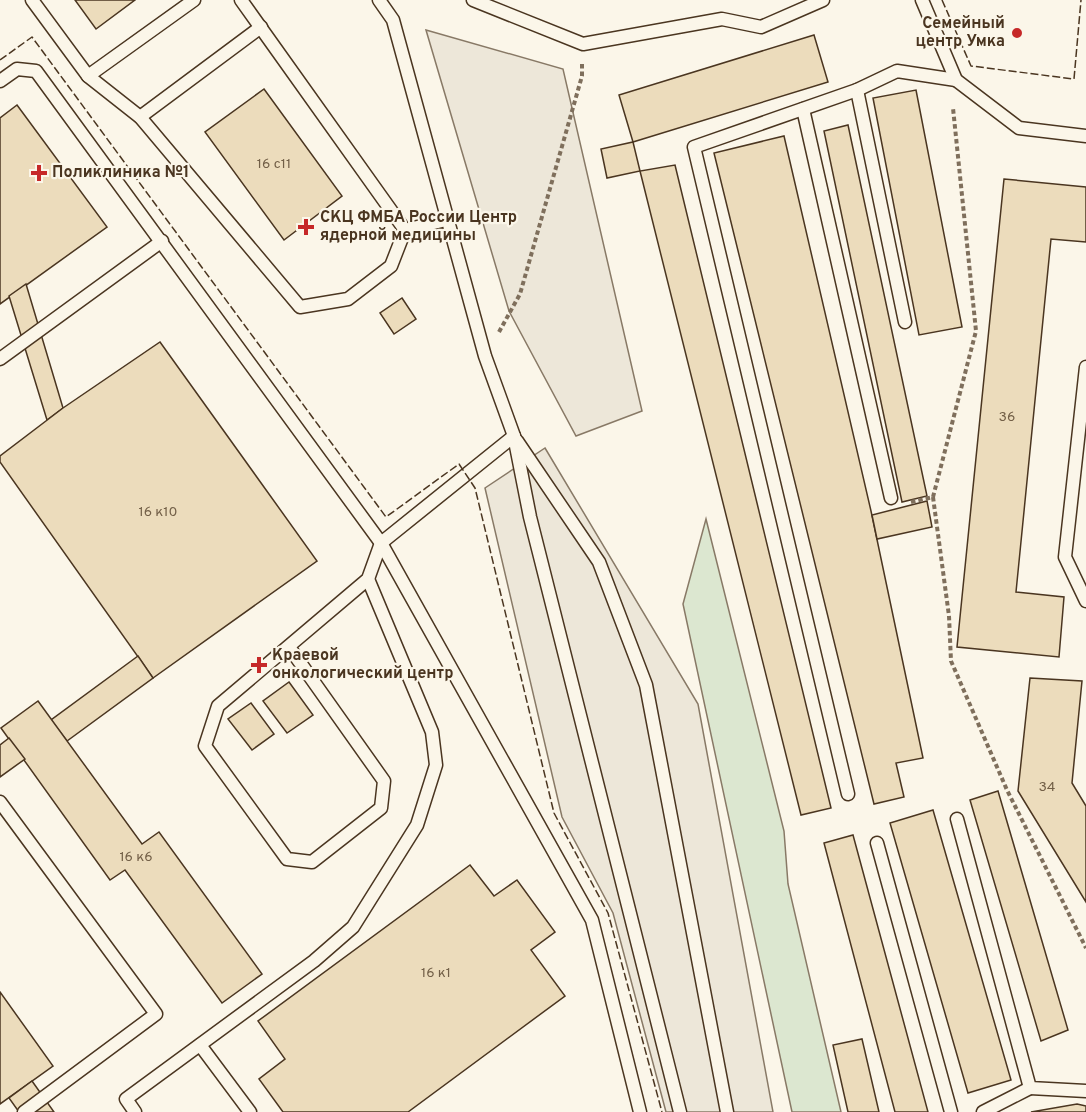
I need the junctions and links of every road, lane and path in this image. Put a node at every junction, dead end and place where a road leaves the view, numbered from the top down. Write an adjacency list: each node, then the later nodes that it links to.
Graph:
1 (32, 0): 10 (lane)
2 (194, 0): 10 (lane)
3 (241, 0): 8 (lane)
4 (379, 0): 18 (lane)
5 (473, 0): 9 (lane)
6 (823, 0): 9 (lane)
7 (922, 0): 11 (lane)
8 (261, 27): 16 (lane); 19 (lane)
9 (583, 44): 22 (path)
10 (88, 76): 16 (lane)
11 (956, 80): 13 (lane); 17 (lane)
12 (0, 81): 20 (lane)
13 (857, 90): 15 (lane); 21 (lane)
14 (953, 108): 26 (path)
15 (803, 109): 27 (lane); 32 (lane)
16 (140, 117): 19 (lane)
17 (1086, 136)
18 (446, 219): 19 (lane); 22 (lane)
19 (405, 230)
20 (162, 241): 23 (lane); 28 (lane)
21 (904, 322)
22 (485, 356): 25 (lane)
23 (0, 359)
24 (1086, 367): 30 (lane)
25 (514, 436): 28 (lane); 44 (lane); 45 (lane)
26 (933, 497): 27 (path); 36 (path)
27 (891, 498)
28 (381, 543): 29 (lane); 43 (lane)
29 (368, 579): 31 (lane); 37 (lane)
30 (1086, 601)
31 (289, 647): 31 (lane)
32 (848, 794)
33 (0, 802): 40 (lane)
34 (957, 819): 38 (lane)
35 (877, 843): 46 (lane)
36 (1086, 948)
37 (200, 1045): 41 (lane); 42 (lane)
38 (1030, 1088): 39 (lane); 47 (lane)
39 (1086, 1091)
40 (24, 1112)
41 (135, 1112)
42 (250, 1112)
43 (640, 1112)
44 (680, 1112)
45 (727, 1112)
46 (951, 1112)
47 (983, 1112)

